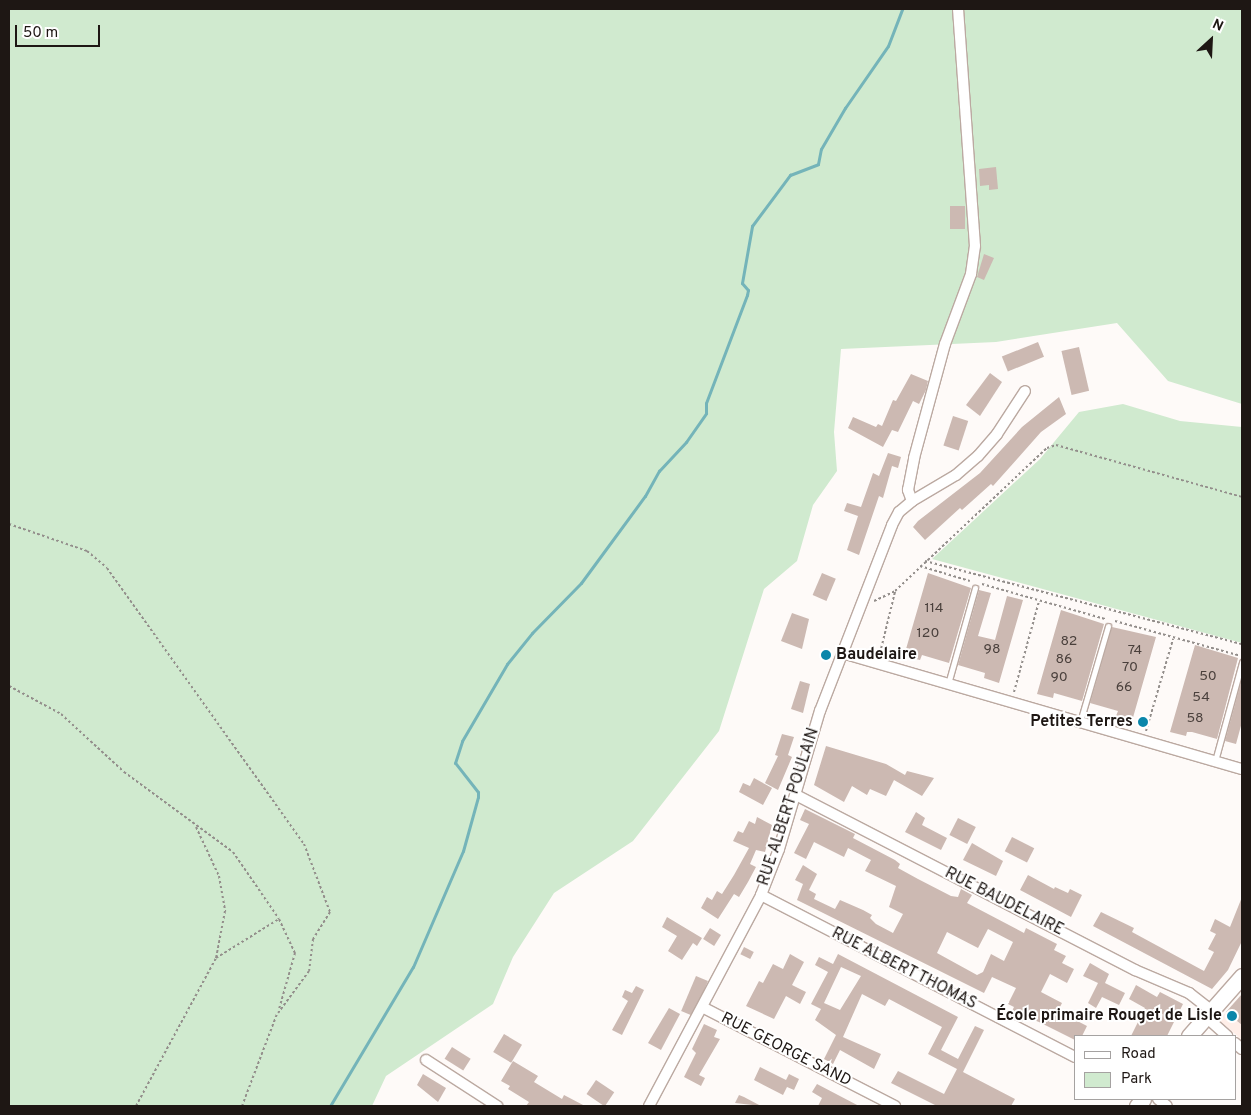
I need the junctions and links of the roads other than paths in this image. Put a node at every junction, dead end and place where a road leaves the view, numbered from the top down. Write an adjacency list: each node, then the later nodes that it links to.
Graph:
1 (958, 9): 3 (street)
2 (1025, 391): 3 (street, RUE ALBERT POULAIN)
3 (912, 501): 6 (street, RUE ALBERT POULAIN)
4 (975, 588): 8 (lane)
5 (1108, 626): 9 (lane)
6 (842, 653): 8 (street); 12 (street, RUE ALBERT POULAIN)
7 (1242, 662): 10 (lane)
8 (948, 684): 9 (street)
9 (1080, 722): 10 (street)
10 (1215, 761): 11 (street)
11 (1242, 769)
12 (796, 795): 13 (street, RUE ALBERT POULAIN); 16 (street, RUE BAUDELAIRE)
13 (761, 896): 15 (street, RUE ALBERT POULAIN); 19 (street, RUE ALBERT THOMAS)
14 (1242, 976): 16 (main road)
15 (704, 1008): 22 (street, RUE ALBERT POULAIN); 23 (street, RUE GEORGE SAND)
16 (1208, 1013): 17 (main road); 18 (street, RUE BAUDELAIRE)
17 (1190, 1035)
18 (1226, 1035)
19 (1074, 1056)
20 (426, 1060): 21 (street)
21 (497, 1106)
22 (649, 1106)
23 (895, 1106)

